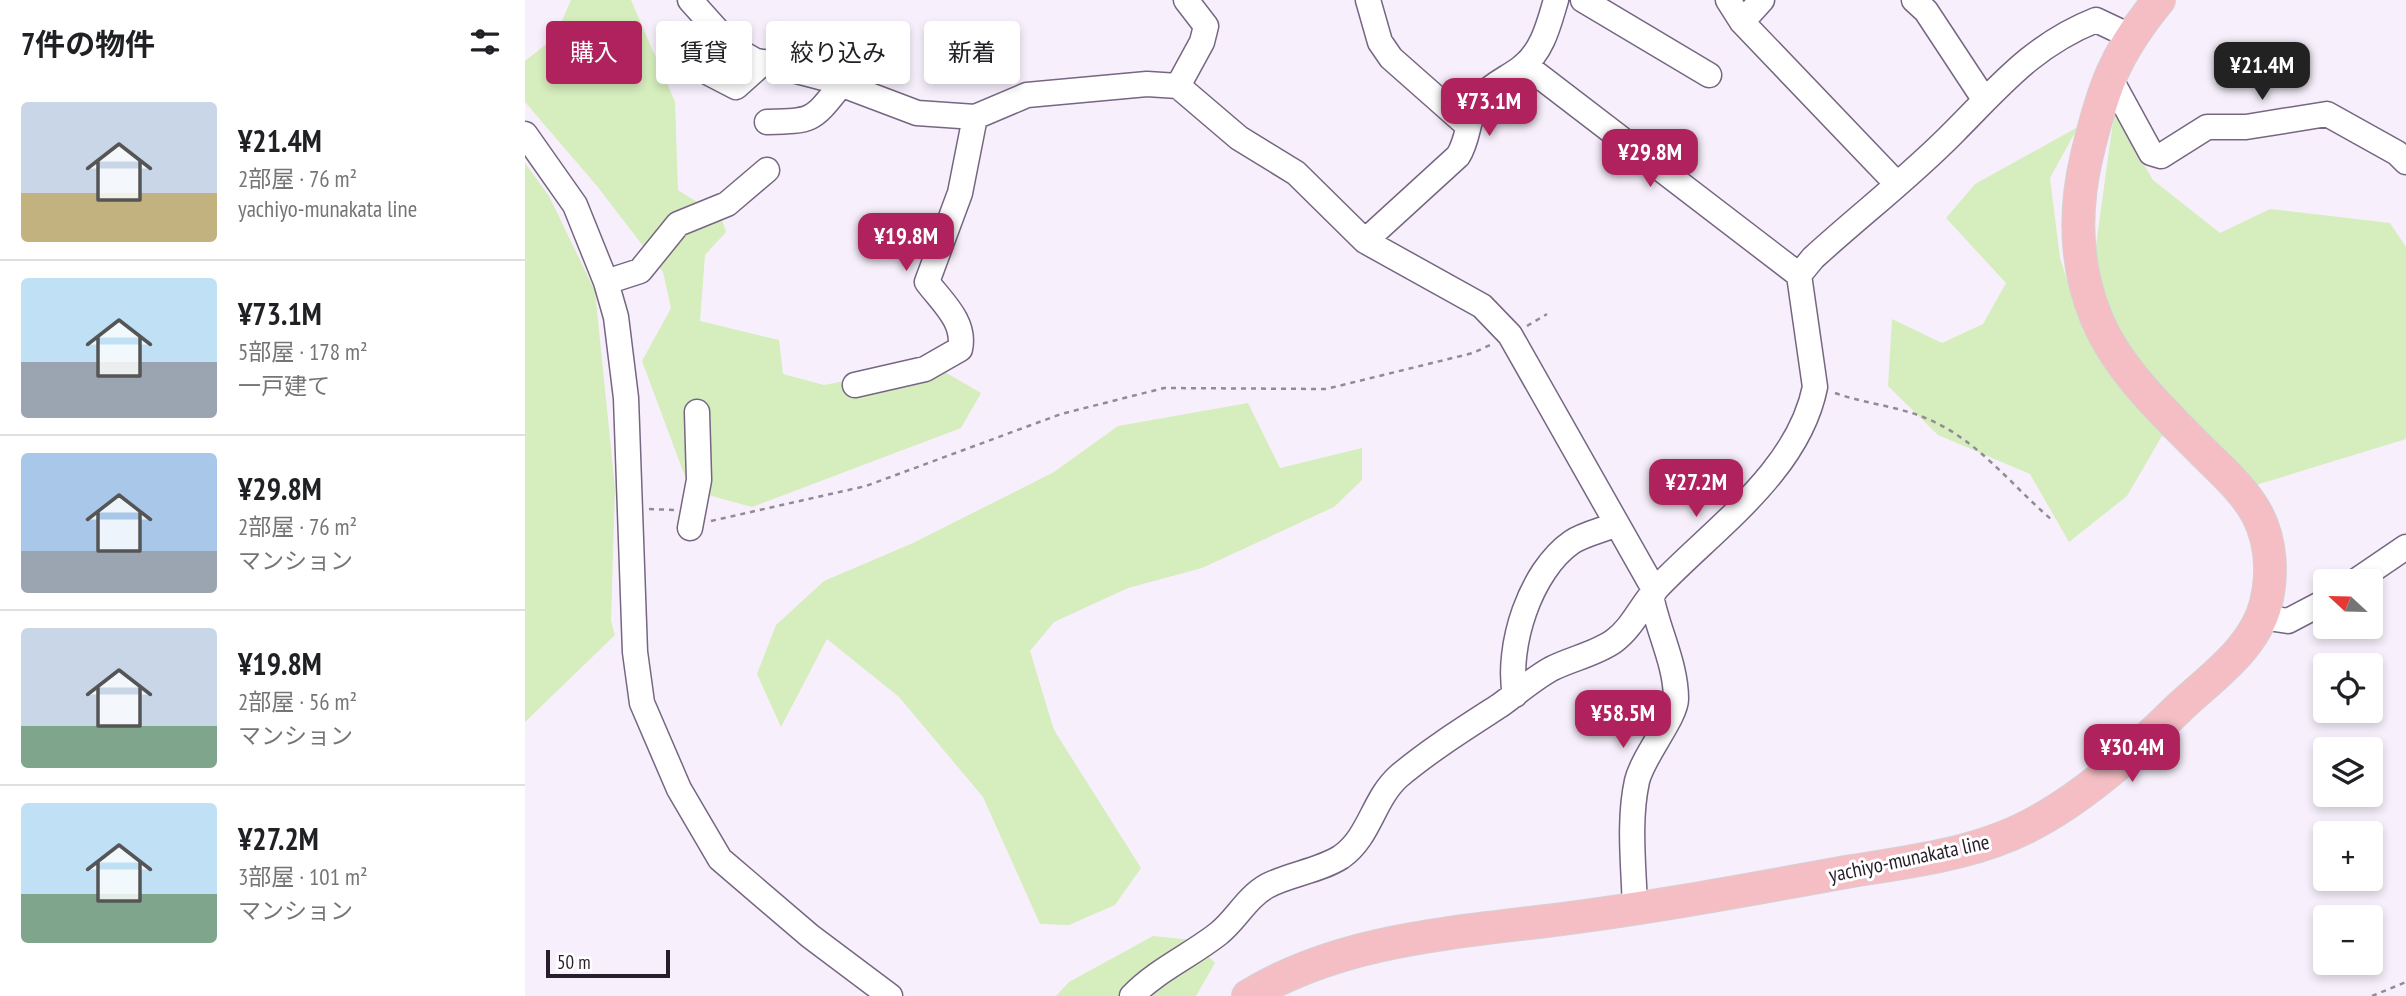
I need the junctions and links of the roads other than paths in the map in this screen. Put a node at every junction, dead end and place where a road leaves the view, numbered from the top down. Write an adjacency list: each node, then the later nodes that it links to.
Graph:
1 (690, 0): 11 (street)
2 (717, 0): 12 (street)
3 (1186, 0): 23 (street)
4 (1556, 0): 17 (street)
5 (1583, 0): 19 (street)
6 (1728, 0): 13 (street)
7 (1762, 0): 13 (street)
8 (1914, 0): 24 (street)
9 (2159, 0): 14 (main road, yachiyo-munakata line)
10 (1372, 4): 27 (street)
11 (707, 21)
12 (713, 21)
13 (1742, 22): 31 (street)
14 (2130, 36): 20 (main road, yachiyo-munakata line); 24 (street)
15 (752, 57): 16 (street)
16 (764, 62): 18 (street)
17 (1525, 65): 27 (street); 33 (street)
18 (752, 73)
19 (1709, 75)
20 (2109, 76): 29 (street); 43 (main road, yachiyo-munakata line)
21 (832, 84): 26 (street)
22 (836, 84): 25 (street)
23 (1178, 86): 25 (street); 32 (street)
24 (1984, 99): 31 (street)
25 (975, 117): 35 (street)
26 (767, 122)
27 (1468, 126): 32 (street)
28 (525, 134): 34 (street)
29 (2406, 162)
30 (767, 170): 34 (street)
31 (1897, 184): 33 (street)
32 (1365, 241): 38 (street)
33 (1799, 275): 41 (street)
34 (606, 282): 46 (street)
35 (855, 385)
36 (697, 412): 37 (street)
37 (691, 522)
38 (1617, 524): 41 (street); 44 (street)
39 (2406, 547): 40 (street)
40 (2373, 569)
41 (1653, 593): 44 (street); 45 (street)
42 (2313, 608): 43 (street)
43 (2261, 617): 45 (main road, yachiyo-munakata line)
44 (1515, 695): 47 (street)
45 (1635, 910): 48 (main road, yachiyo-munakata line)
46 (890, 996)
47 (1132, 996)
48 (1248, 996)

